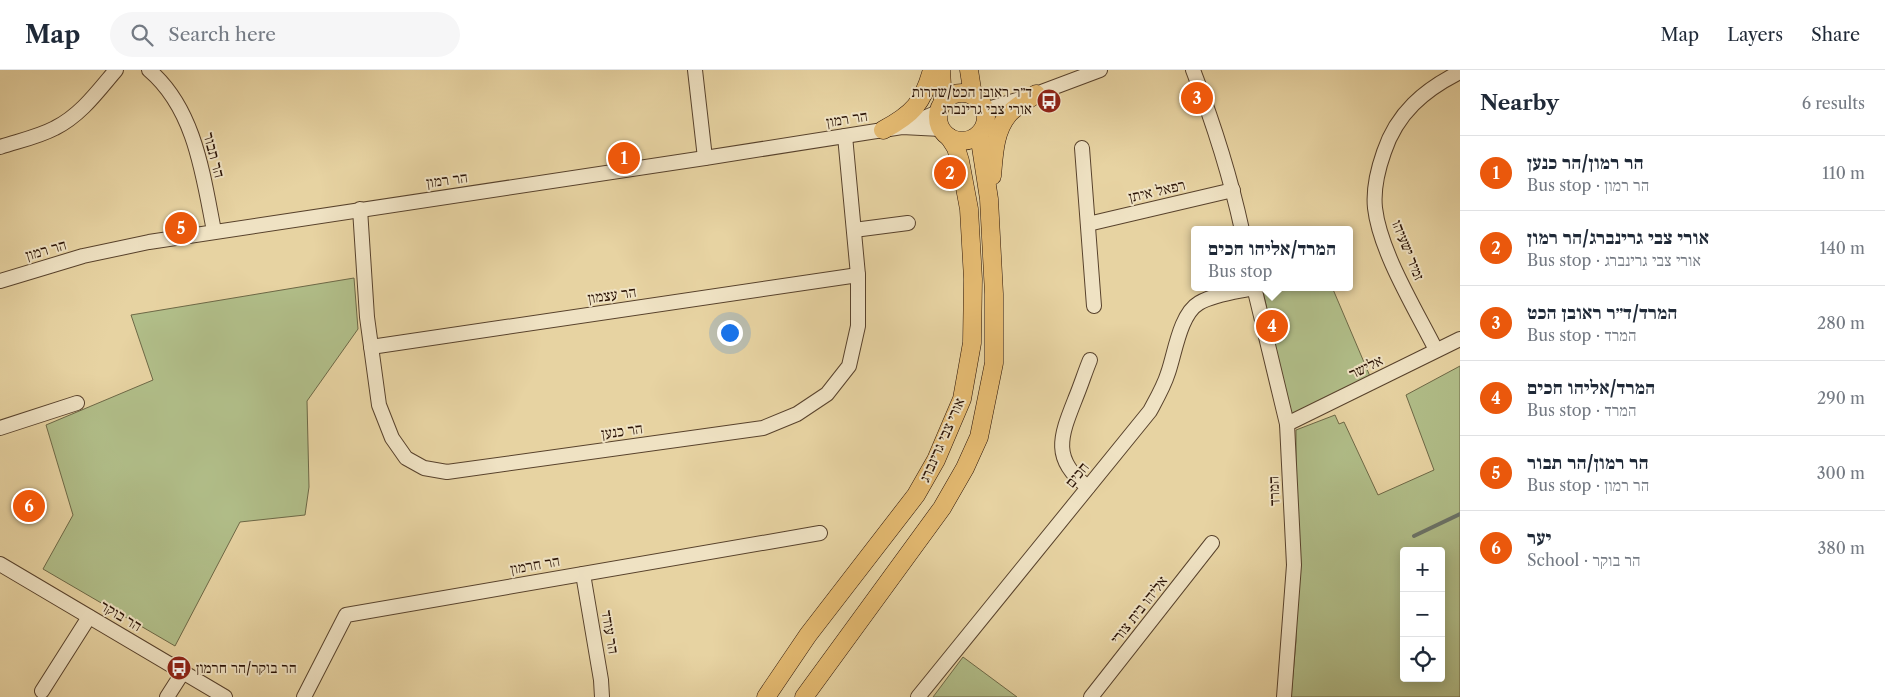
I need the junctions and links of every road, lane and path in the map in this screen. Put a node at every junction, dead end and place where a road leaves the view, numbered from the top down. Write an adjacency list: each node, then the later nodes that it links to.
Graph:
1 (116, 70): 17 (street)
2 (149, 70): 27 (street, הר תבור)
3 (695, 70): 19 (street)
4 (932, 70): 14 (main road)
5 (941, 70): 13 (main road, אורי צבי גרינברג)
6 (969, 70): 11 (main road)
7 (1100, 70): 10 (street)
8 (1193, 70): 20 (street)
9 (1460, 72): 35 (street, זמיר ישעיהו)
10 (1036, 94): 12 (street); 21 (main road)
11 (973, 96): 12 (main road); 13 (main road)
12 (985, 110): 15 (main road)
13 (943, 120): 14 (street, הר רמון); 15 (main road); 52 (main road, אורי צבי גרינברג)
14 (883, 130): 16 (street, הר רמון)
15 (979, 134): 21 (main road, אורי צבי גרינברג)
16 (845, 136): 19 (street, הר רמון); 26 (street, הר כנען)
17 (0, 147)
18 (1082, 148): 24 (street)
19 (705, 158): 22 (street, הר רמון)
20 (1233, 190): 24 (street, רפאל איתן); 25 (street)
21 (989, 199): 53 (main road, אורי צבי גרינברג)
22 (360, 209): 27 (street, הר רמון); 34 (street, הר כנען)
23 (908, 223): 26 (street)
24 (1088, 224): 32 (street)
25 (1241, 226)
26 (854, 230): 28 (street, הר כנען)
27 (214, 232): 29 (street, הר רמון)
28 (858, 275): 34 (street, הר עצמון); 34 (street, הר כנען)
29 (0, 281)
30 (1238, 291): 40 (street, חכים)
31 (1255, 291): 38 (street, המרד)
32 (1094, 306)
33 (1460, 338): 35 (street, אלישר)
34 (371, 347)
35 (1436, 350): 38 (street, אלישר)
36 (1090, 360): 40 (street)
37 (77, 403): 39 (street)
38 (1287, 424): 56 (street, המרד)
39 (0, 428)
40 (1088, 487): 54 (street, חכים)
41 (820, 533): 44 (street, הר חרמון)
42 (1212, 544): 55 (street, אליהו בית צורי)
43 (0, 564): 45 (street, הר בוקר)
44 (583, 574): 50 (street, הר חרמון); 51 (street, הר עודד)
45 (89, 616): 46 (street, הר בוקר); 47 (street)
46 (183, 672): 48 (street); 49 (street, הר בוקר)
47 (42, 691)
48 (167, 697)
49 (225, 697)
50 (304, 697)
51 (602, 697)
52 (766, 697)
53 (804, 697)
54 (918, 697)
55 (1091, 697)
56 (1284, 697)

